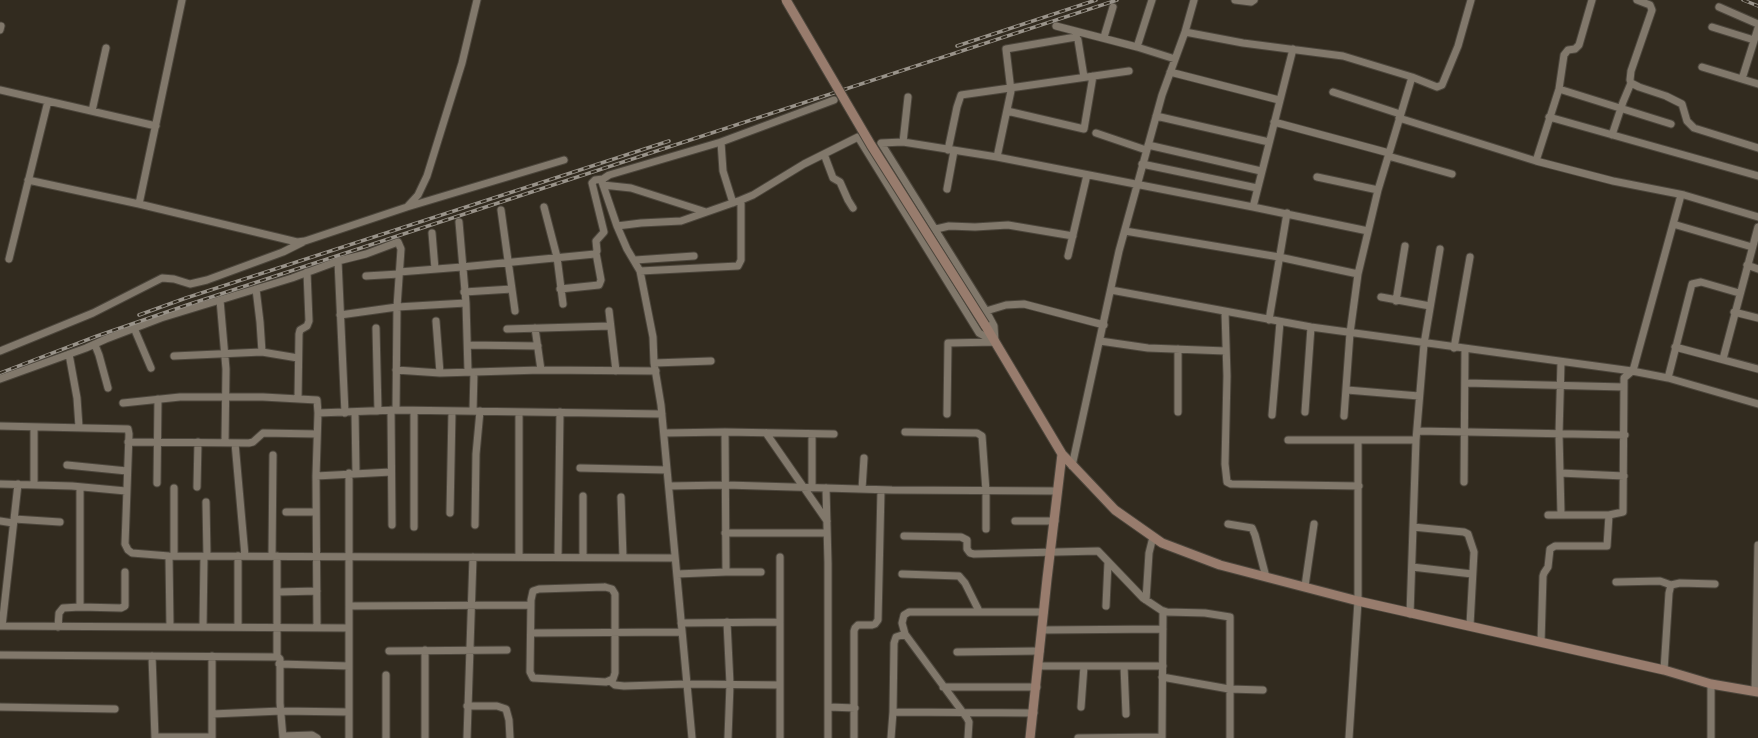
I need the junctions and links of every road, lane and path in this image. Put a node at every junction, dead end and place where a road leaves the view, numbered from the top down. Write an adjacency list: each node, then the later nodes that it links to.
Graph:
1 (182, 0): 49 (street)
2 (477, 0): 80 (street)
3 (786, 0): 151 (street, bridge)
4 (1152, 0): 20 (street)
5 (1194, 0): 17 (street)
6 (1235, 0): 7 (street)
7 (1254, 0)
8 (1471, 0): 29 (street)
9 (1592, 0): 34 (street)
10 (1637, 0): 31 (street)
11 (1113, 7): 18 (street)
12 (1719, 7): 13 (street)
13 (1758, 24)
14 (1056, 26): 18 (street)
15 (1712, 27): 19 (street)
16 (1758, 28): 19 (street)
17 (1185, 32): 22 (street); 23 (street)
18 (1104, 38): 20 (street)
19 (1754, 40): 30 (street)
20 (1137, 47): 23 (street)
21 (106, 48): 43 (street)
22 (1293, 49): 29 (street); 39 (street)
23 (1175, 59): 26 (street)
24 (1702, 67): 30 (street)
25 (1129, 71): 27 (street)
26 (1170, 72): 39 (street); 44 (street)
27 (1093, 76): 28 (street); 42 (street)
28 (1084, 77): 33 (street); 33 (street)
29 (1412, 78): 45 (street)
30 (1742, 79): 32 (street)
31 (1632, 83): 41 (street); 56 (street)
32 (1758, 84)
33 (1011, 87): 42 (street); 57 (street)
34 (1559, 89): 41 (street); 46 (street)
35 (0, 90): 40 (street)
36 (1333, 92): 45 (street)
37 (908, 97): 53 (street)
38 (834, 100): 52 (street)
39 (1279, 100): 47 (street)
40 (48, 101): 43 (street); 69 (street)
41 (1620, 108): 48 (street); 51 (street)
42 (1007, 111): 60 (street)
43 (92, 112): 49 (street)
44 (1156, 116): 54 (street); 55 (street)
45 (1400, 116): 59 (street); 62 (street)
46 (1549, 117): 51 (street); 62 (street)
47 (1274, 122): 54 (street); 59 (street)
48 (1671, 124)
49 (156, 126): 78 (street)
50 (1096, 133): 55 (street)
51 (1612, 135): 67 (street)
52 (721, 142): 70 (street); 77 (street)
53 (903, 142): 57 (street); 91 (street)
54 (1269, 142): 64 (street)
55 (1147, 148): 63 (street); 64 (street)
56 (1758, 148)
57 (951, 150): 60 (street); 73 (street)
58 (824, 154): 76 (street); 82 (street); 151 (street)
59 (1388, 154): 65 (street); 74 (street)
60 (997, 157): 66 (street)
61 (564, 160): 80 (street)
62 (1536, 161): 75 (street)
63 (1142, 164): 71 (street); 72 (street)
64 (1261, 171): 72 (street)
65 (1452, 174)
66 (1087, 175): 71 (street); 95 (street)
67 (1758, 176)
68 (1317, 177): 74 (street)
69 (28, 180): 78 (street); 106 (street)
70 (603, 182): 84 (street); 89 (street); 100 (street)
71 (1137, 185): 79 (street); 92 (street)
72 (1257, 188): 79 (street)
73 (947, 189)
74 (1378, 190): 93 (street)
75 (1681, 195): 86 (street); 88 (street)
76 (741, 200): 77 (street); 114 (street)
77 (733, 203): 84 (street)
78 (139, 204): 96 (street)
79 (1253, 206): 85 (street)
80 (407, 207): 96 (street)
81 (544, 207): 103 (street)
82 (854, 208)
83 (501, 210): 109 (street)
84 (706, 212): 89 (street)
85 (1287, 213): 93 (street); 104 (street)
86 (1758, 216)
87 (460, 222): 111 (street)
88 (1673, 224): 98 (street); 178 (street)
89 (617, 226): 107 (street)
90 (1758, 227): 98 (street)
91 (936, 229): 95 (street); 134 (street)
92 (1125, 231): 104 (street); 122 (street)
93 (1368, 231): 117 (street)
94 (432, 233): 113 (street)
95 (1073, 236): 102 (street)
96 (305, 241): 160 (street)
97 (1405, 246): 127 (street)
98 (1752, 247): 110 (street)
99 (1440, 249): 130 (street)
100 (596, 253): 103 (street); 121 (street)
101 (694, 256): 107 (street)
102 (1068, 256)
103 (557, 257): 109 (street); 121 (street)
104 (1279, 257): 117 (street); 139 (street)
105 (1470, 257): 157 (street)
106 (9, 259)
107 (635, 260): 114 (street)
108 (338, 261): 115 (street); 116 (street); 137 (street)
109 (508, 262): 111 (street); 120 (street)
110 (1747, 265): 112 (street); 124 (street)
111 (462, 267): 113 (street); 123 (street)
112 (1758, 268)
113 (434, 269): 116 (street)
114 (640, 271): 170 (street)
115 (307, 272): 119 (street); 166 (street)
116 (399, 273): 118 (street); 131 (street)
117 (1358, 274): 149 (street)
118 (366, 276)
119 (256, 289): 126 (street); 162 (street)
120 (512, 289): 123 (street); 132 (street)
121 (560, 289): 129 (street)
122 (1111, 290): 135 (street); 142 (street)
123 (464, 292): 128 (street)
124 (1739, 293): 136 (street); 156 (street)
125 (1381, 297): 127 (street)
126 (220, 300): 145 (street); 163 (street)
127 (1396, 300): 130 (street)
128 (466, 303): 131 (street); 154 (street)
129 (563, 304)
130 (1430, 306): 152 (street)
131 (397, 307): 137 (street); 173 (street)
132 (515, 310)
133 (609, 311): 143 (street)
134 (986, 311): 142 (street); 151 (street)
135 (1225, 312): 139 (street); 161 (street)
136 (1734, 312): 138 (street); 167 (street)
137 (340, 315): 204 (street)
138 (1758, 318)
139 (1269, 320): 141 (street)
140 (436, 321): 179 (street)
141 (1280, 322): 144 (street); 207 (street)
142 (1104, 325): 150 (street)
143 (610, 326): 147 (street); 176 (street)
144 (1311, 327): 149 (street); 202 (street)
145 (134, 328): 153 (street); 171 (street)
146 (376, 328): 195 (street)
147 (535, 328): 148 (street); 155 (street)
148 (507, 329)
149 (1350, 333): 152 (street); 186 (street)
150 (1100, 341): 158 (street); 235 (street)
151 (995, 342): 206 (street); 231 (street)
152 (1424, 344): 157 (street); 187 (street)
153 (94, 345): 164 (street); 185 (street)
154 (468, 345): 155 (street); 175 (street)
155 (538, 346): 174 (street)
156 (1675, 347): 167 (street); 180 (street)
157 (1454, 348): 159 (street)
158 (1178, 349): 161 (street); 201 (street)
159 (1465, 349): 169 (street); 182 (street)
160 (0, 351)
161 (1226, 351): 251 (street)
162 (262, 352): 163 (street); 166 (street)
163 (225, 353): 165 (street); 188 (street)
164 (69, 354): 181 (street); 211 (street)
165 (174, 356)
166 (298, 358): 190 (street)
167 (1723, 359): 172 (street)
168 (711, 361): 170 (street)
169 (1561, 362): 178 (street); 183 (street)
170 (654, 363): 177 (street)
171 (151, 368)
172 (1758, 369)
173 (396, 370): 179 (street); 193 (street)
174 (541, 370): 175 (street); 176 (street)
175 (471, 371): 179 (street); 197 (street)
176 (616, 371): 177 (street)
177 (656, 371): 205 (street)
178 (1632, 371): 180 (street); 184 (street)
179 (440, 373)
180 (1668, 378): 192 (street)
181 (0, 379)
182 (1466, 382): 183 (street); 216 (street)
183 (1560, 386): 184 (street); 221 (street)
184 (1624, 387): 222 (street)
185 (108, 388)
186 (1346, 390): 187 (street); 208 (street)
187 (1420, 396): 212 (street)
188 (226, 397): 189 (street); 190 (street); 229 (street)
189 (158, 399): 191 (street); 227 (street)
190 (298, 399): 203 (street)
191 (123, 403)
192 (1758, 404)
193 (394, 410): 194 (street); 195 (street); 239 (street)
194 (414, 410): 196 (street); 282 (street)
195 (378, 411): 198 (street)
196 (452, 411): 197 (street); 268 (street)
197 (477, 411): 199 (street); 280 (street)
198 (355, 412): 204 (street); 240 (street)
199 (519, 412): 200 (street); 299 (street)
200 (560, 412): 205 (street); 297 (street)
201 (1178, 412)
202 (1305, 412)
203 (318, 413): 204 (street); 218 (street)
204 (345, 413)
205 (662, 414): 217 (street)
206 (947, 414)
207 (1272, 415)
208 (1344, 416)
209 (0, 426): 210 (street)
210 (34, 427): 211 (street); 248 (street)
211 (79, 427): 226 (street)
212 (1417, 431): 216 (street); 224 (street)
213 (725, 432): 214 (street); 217 (street); 249 (street)
214 (766, 432): 219 (street); 254 (street)
215 (905, 432): 260 (street)
216 (1464, 432): 221 (street); 244 (street)
217 (664, 433): 237 (street)
218 (317, 434): 230 (street); 242 (street)
219 (812, 434): 220 (street); 255 (street)
220 (834, 434)
221 (1559, 434): 222 (street); 241 (street)
222 (1625, 435): 243 (street)
223 (1288, 440): 225 (street)
224 (1416, 440): 225 (street); 283 (street)
225 (1358, 441): 251 (street)
226 (128, 442): 227 (street); 238 (street)
227 (158, 442): 228 (street); 245 (street)
228 (198, 442): 229 (street); 253 (street)
229 (225, 442): 230 (street)
230 (234, 443): 293 (street)
231 (1062, 454): 235 (street); 261 (street)
232 (273, 455): 294 (street)
233 (864, 458): 258 (street)
234 (67, 465): 238 (street)
235 (1072, 466): 288 (street)
236 (580, 468): 237 (street)
237 (667, 470): 250 (street)
238 (127, 471): 262 (street)
239 (392, 472): 240 (street); 281 (street)
240 (353, 473): 242 (street); 296 (street)
241 (1560, 474): 243 (street); 269 (street)
242 (316, 476): 267 (street)
243 (1624, 476): 271 (street)
244 (1464, 482)
245 (157, 483)
246 (0, 484): 247 (street)
247 (18, 484): 248 (street); 273 (street)
248 (34, 485): 252 (street)
249 (726, 485): 250 (street); 254 (street); 285 (street)
250 (669, 486): 304 (street)
251 (1359, 486): 321 (street)
252 (80, 487): 262 (street); 326 (street)
253 (197, 487)
254 (802, 487): 255 (street); 274 (street)
255 (812, 487): 257 (street)
256 (174, 488): 291 (street)
257 (826, 488): 258 (street); 274 (street)
258 (862, 489): 259 (street)
259 (880, 490): 260 (street); 383 (street)
260 (986, 491): 261 (street); 284 (street)
261 (1058, 491): 276 (street)
262 (126, 492): 291 (street)
263 (583, 496): 302 (street)
264 (621, 497): 303 (street)
265 (206, 502): 292 (street)
266 (286, 512): 267 (street)
267 (316, 512): 295 (street)
268 (450, 513)
269 (1561, 514): 270 (street); 271 (street)
270 (1548, 515)
271 (1609, 515): 349 (street)
272 (0, 521): 273 (street)
273 (14, 521): 277 (street); 335 (street)
274 (827, 521): 286 (street)
275 (1015, 521): 276 (street)
276 (1055, 521): 290 (street)
277 (60, 522)
278 (1228, 524): 313 (street)
279 (1314, 524): 317 (street)
280 (475, 525)
281 (392, 526)
282 (414, 527)
283 (1413, 527): 306 (street); 312 (street)
284 (986, 529)
285 (725, 533): 286 (street); 308 (street)
286 (828, 533): 382 (street)
287 (904, 536): 290 (street)
288 (1153, 537): 313 (street); 320 (street)
289 (1758, 545): 301 (street)
290 (1051, 552): 305 (street); 329 (street)
291 (172, 556): 292 (street); 337 (street)
292 (206, 556): 293 (street); 338 (street)
293 (242, 556): 294 (street); 339 (street)
294 (274, 556): 295 (street); 318 (street)
295 (317, 556): 296 (street); 319 (street)
296 (350, 556): 298 (street); 324 (street)
297 (558, 556): 299 (street); 302 (street)
298 (472, 557): 299 (street); 322 (street)
299 (519, 557)
300 (780, 557): 332 (street)
301 (1758, 557): 378 (street)
302 (583, 558): 303 (street)
303 (623, 558): 304 (street)
304 (675, 558): 310 (street)
305 (1108, 562): 320 (street); 325 (street)
306 (1412, 567): 312 (street); 330 (street)
307 (125, 572): 326 (street)
308 (726, 572): 309 (street); 310 (street)
309 (761, 572)
310 (677, 574): 333 (street)
311 (902, 574): 328 (street)
312 (1472, 574): 334 (street)
313 (1266, 577): 317 (street)
314 (1616, 582): 316 (street)
315 (1716, 584): 316 (street)
316 (1671, 585): 366 (street)
317 (1305, 586): 321 (street)
318 (278, 592): 319 (street); 340 (street)
319 (317, 592): 341 (street)
320 (1146, 600): 327 (street)
321 (1358, 601): 330 (street); 412 (street)
322 (472, 605): 323 (street); 324 (street); 351 (street)
323 (531, 605): 345 (street); 347 (street)
324 (349, 606): 342 (street)
325 (1106, 606)
326 (80, 607): 336 (street)
327 (1164, 611): 343 (street); 376 (street)
328 (979, 612): 329 (street); 348 (street)
329 (1044, 612): 344 (street)
330 (1410, 614): 334 (street)
331 (728, 622): 332 (street); 333 (street); 371 (street)
332 (780, 622): 373 (street)
333 (681, 623): 346 (street)
334 (1470, 625): 349 (street)
335 (1, 626): 336 (street)
336 (58, 627): 337 (street)
337 (170, 627): 338 (street)
338 (203, 627): 339 (street)
339 (238, 627): 340 (street)
340 (278, 627): 341 (street); 359 (street)
341 (317, 628): 342 (street)
342 (349, 628): 361 (street)
343 (1163, 629): 344 (street); 365 (street)
344 (1042, 630): 354 (street)
345 (615, 632): 346 (street); 347 (street); 369 (street)
346 (682, 632): 370 (street)
347 (531, 633): 369 (street)
348 (905, 634): 374 (street); 387 (street)
349 (1541, 642): 366 (street)
350 (425, 650): 351 (street); 353 (street); 399 (street)
351 (470, 650): 352 (street); 379 (street)
352 (507, 650)
353 (389, 651)
354 (1040, 651): 355 (street); 362 (street)
355 (957, 652)
356 (0, 655): 357 (street)
357 (152, 656): 358 (street); 392 (street)
358 (212, 656): 359 (street); 390 (street)
359 (277, 657): 360 (street)
360 (280, 664): 361 (street); 385 (street)
361 (349, 666): 386 (street)
362 (1038, 666): 363 (street); 375 (street)
363 (1084, 666): 364 (street); 380 (street)
364 (1124, 666): 365 (street); 391 (street)
365 (1163, 666): 368 (street)
366 (1664, 670): 372 (street)
367 (386, 675): 398 (street)
368 (1162, 677): 376 (street); 394 (street)
369 (610, 681): 370 (street)
370 (687, 684): 371 (street); 402 (street)
371 (730, 684): 373 (street); 403 (street)
372 (1712, 684): 378 (street); 413 (street)
373 (780, 685): 404 (street)
374 (943, 687): 375 (street); 388 (street)
375 (1037, 687): 389 (street)
376 (1229, 689): 377 (street); 411 (street)
377 (1263, 690)
378 (1756, 691)
379 (467, 706): 400 (street); 401 (street)
380 (1082, 707)
381 (0, 708): 384 (street)
382 (829, 708): 383 (street); 405 (street)
383 (855, 708): 406 (street)
384 (115, 709)
385 (281, 711): 386 (street); 390 (street); 393 (street)
386 (350, 712): 397 (street)
387 (893, 712): 388 (street); 407 (street)
388 (961, 712): 389 (street); 408 (street)
389 (1034, 713): 409 (street)
390 (212, 714): 395 (street)
391 (1126, 714)
392 (155, 737): 395 (street)
393 (283, 737): 396 (street)
394 (1162, 737): 410 (street)
395 (212, 738)
396 (317, 738)
397 (349, 738)
398 (386, 738)
399 (425, 738)
400 (467, 738)
401 (510, 738)
402 (692, 738)
403 (728, 738)
404 (780, 738)
405 (828, 738)
406 (854, 738)
407 (891, 738)
408 (968, 738)
409 (1030, 738)
410 (1078, 738)
411 (1230, 738)
412 (1349, 738)
413 (1711, 738)

